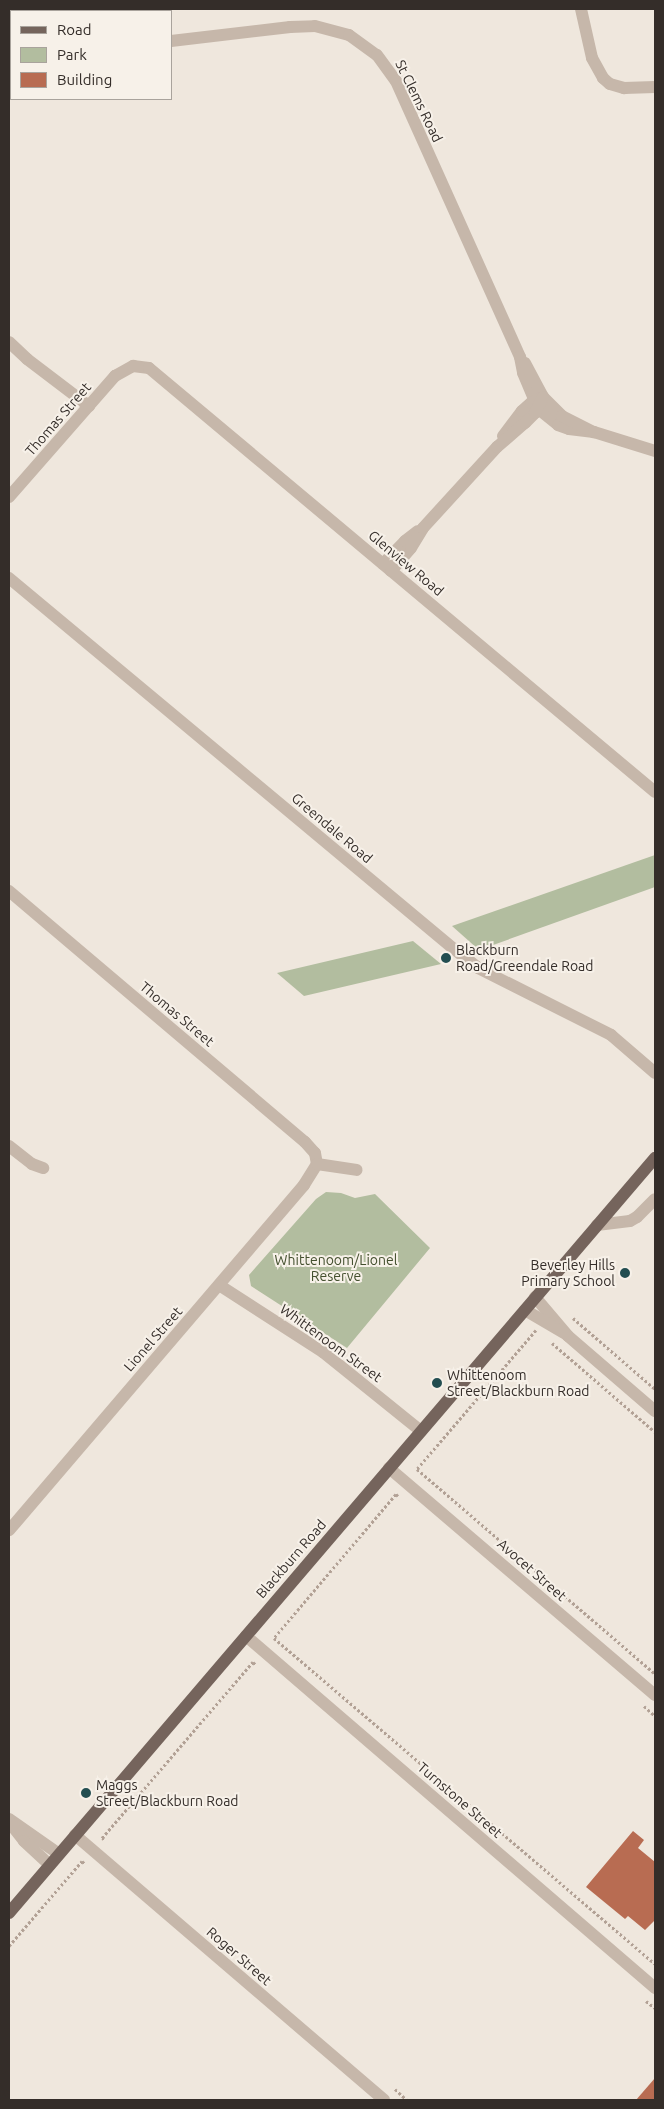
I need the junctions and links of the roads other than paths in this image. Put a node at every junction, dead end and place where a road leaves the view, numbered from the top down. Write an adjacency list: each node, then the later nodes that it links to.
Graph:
1 (581, 9): 3 (street)
2 (172, 41): 6 (street, St Clems Road)
3 (655, 87)
4 (9, 342): 7 (street)
5 (133, 366): 7 (street, Thomas Street); 10 (street, Glenview Road)
6 (539, 401): 8 (street, St Clems Road); 10 (street)
7 (89, 406): 9 (street, Thomas Street)
8 (655, 451)
9 (9, 497)
10 (387, 568): 12 (street, Glenview Road)
11 (11, 579): 14 (street, Greendale Road)
12 (655, 792)
13 (9, 891): 17 (street, Thomas Street)
14 (653, 1071)
15 (11, 1152): 18 (street)
16 (655, 1158): 21 (main road, Blackburn Road)
17 (317, 1164): 19 (street); 22 (street, Lionel Street)
18 (43, 1168)
19 (357, 1170)
20 (655, 1199): 21 (street)
21 (596, 1226): 23 (main road, Blackburn Road)
22 (219, 1285): 27 (street, Whittenoom Street); 29 (street, Lionel Street)
23 (535, 1298): 24 (main road, Blackburn Road); 25 (street)
24 (525, 1310): 25 (street); 27 (main road, Blackburn Road)
25 (568, 1336): 26 (street)
26 (655, 1411)
27 (421, 1431): 28 (main road, Blackburn Road)
28 (389, 1468): 30 (main road, Blackburn Road); 31 (street, Avocet Street)
29 (9, 1530)
30 (246, 1636): 33 (main road, Blackburn Road); 37 (street, Turnstone Street)
31 (655, 1696)
32 (9, 1821): 34 (street); 35 (street)
33 (75, 1835): 34 (main road, Blackburn Road); 38 (street, Roger Street)
34 (59, 1854): 35 (main road, Blackburn Road)
35 (50, 1865): 36 (main road, Blackburn Road)
36 (9, 1912)
37 (655, 1988)
38 (384, 2100)

